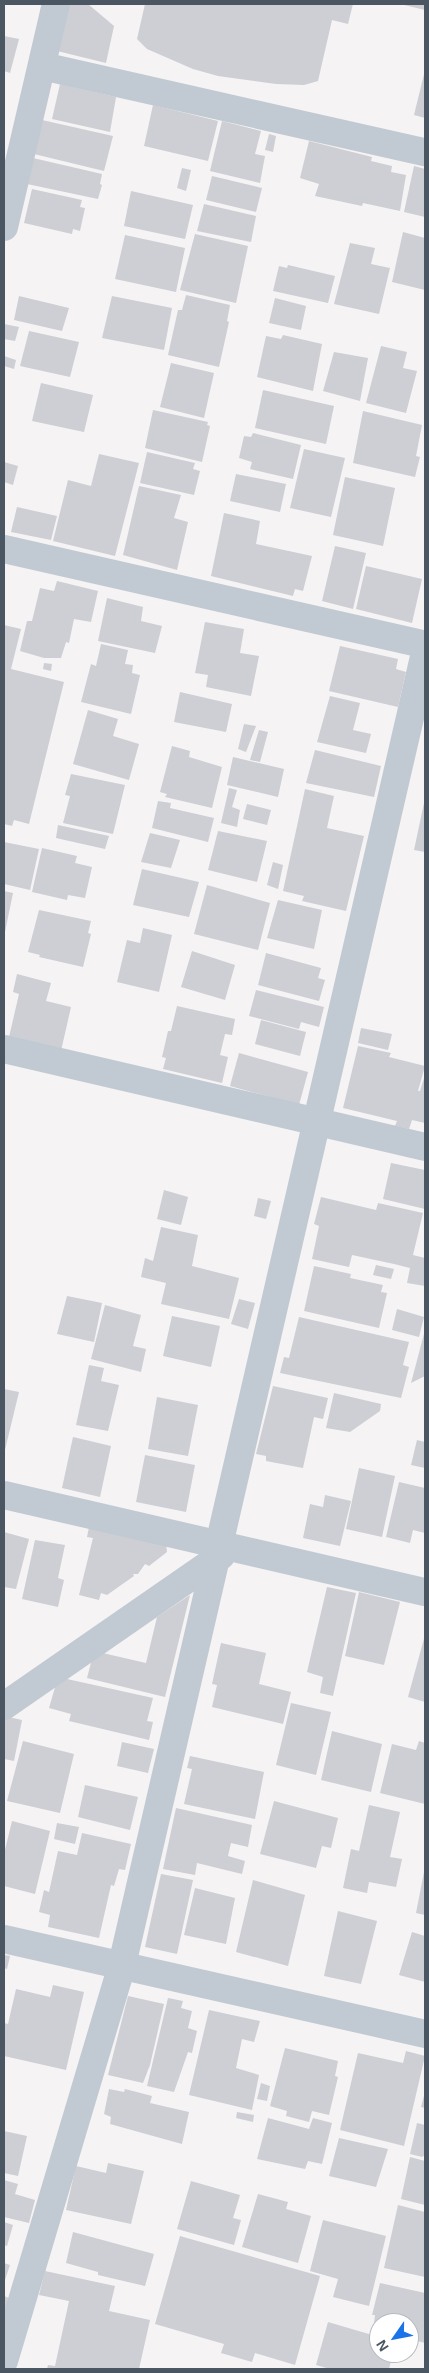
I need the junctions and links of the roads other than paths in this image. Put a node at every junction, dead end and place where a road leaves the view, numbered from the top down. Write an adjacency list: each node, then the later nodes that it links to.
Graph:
1 (56, 4): 2 (street)
2 (42, 66): 3 (street); 4 (street)
3 (425, 152)
4 (4, 227)
5 (4, 549): 6 (street)
6 (425, 645)
7 (425, 653): 9 (street)
8 (4, 1049): 9 (street)
9 (316, 1122): 10 (street); 12 (street)
10 (425, 1147)
11 (4, 1495): 12 (street)
12 (221, 1551): 13 (street); 14 (street); 16 (street)
13 (425, 1592)
14 (4, 1706)
15 (4, 1939): 16 (street)
16 (122, 1965): 17 (street); 18 (street)
17 (425, 2034)
18 (4, 2361)

